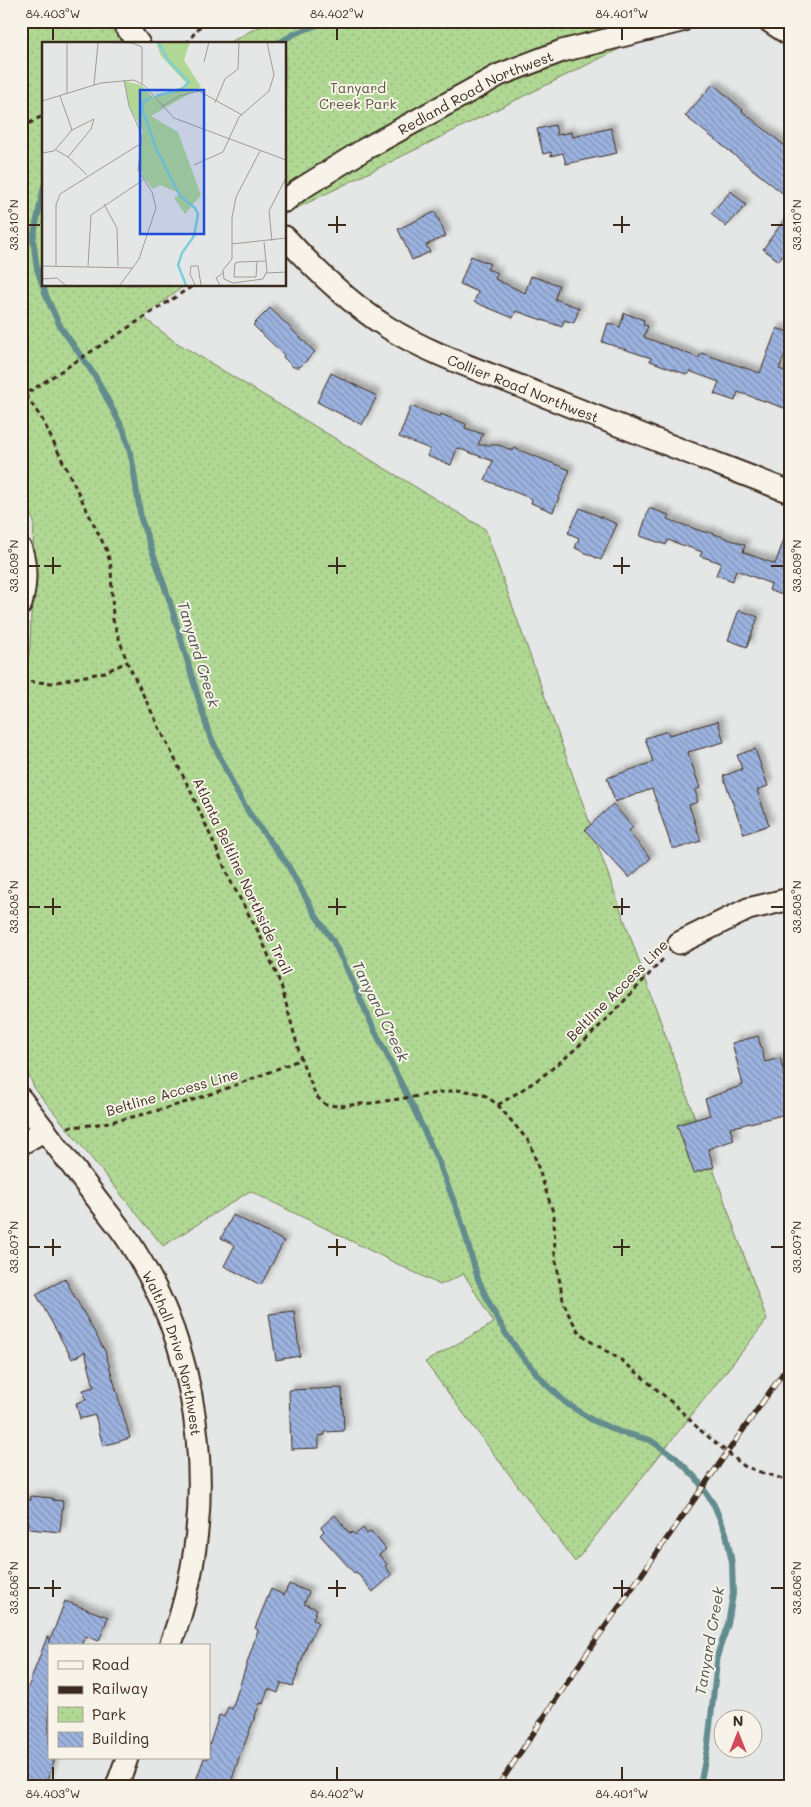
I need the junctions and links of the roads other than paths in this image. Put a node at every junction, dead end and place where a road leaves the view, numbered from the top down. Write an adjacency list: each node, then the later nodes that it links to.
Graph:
1 (122, 21): 5 (street)
2 (681, 21): 6 (street, Redland Road Northwest)
3 (769, 21): 4 (street)
4 (790, 35)
5 (138, 42)
6 (286, 200)
7 (286, 238): 8 (street, Collier Road Northwest)
8 (790, 492)
9 (21, 548): 10 (street)
10 (21, 604)
11 (790, 899): 12 (street)
12 (679, 943)
13 (21, 1098): 14 (street, Walthall Drive Northwest)
14 (44, 1130): 15 (street); 16 (street, Walthall Drive Northwest)
15 (21, 1144)
16 (171, 1644)
17 (126, 1760): 18 (street)
18 (117, 1786)

